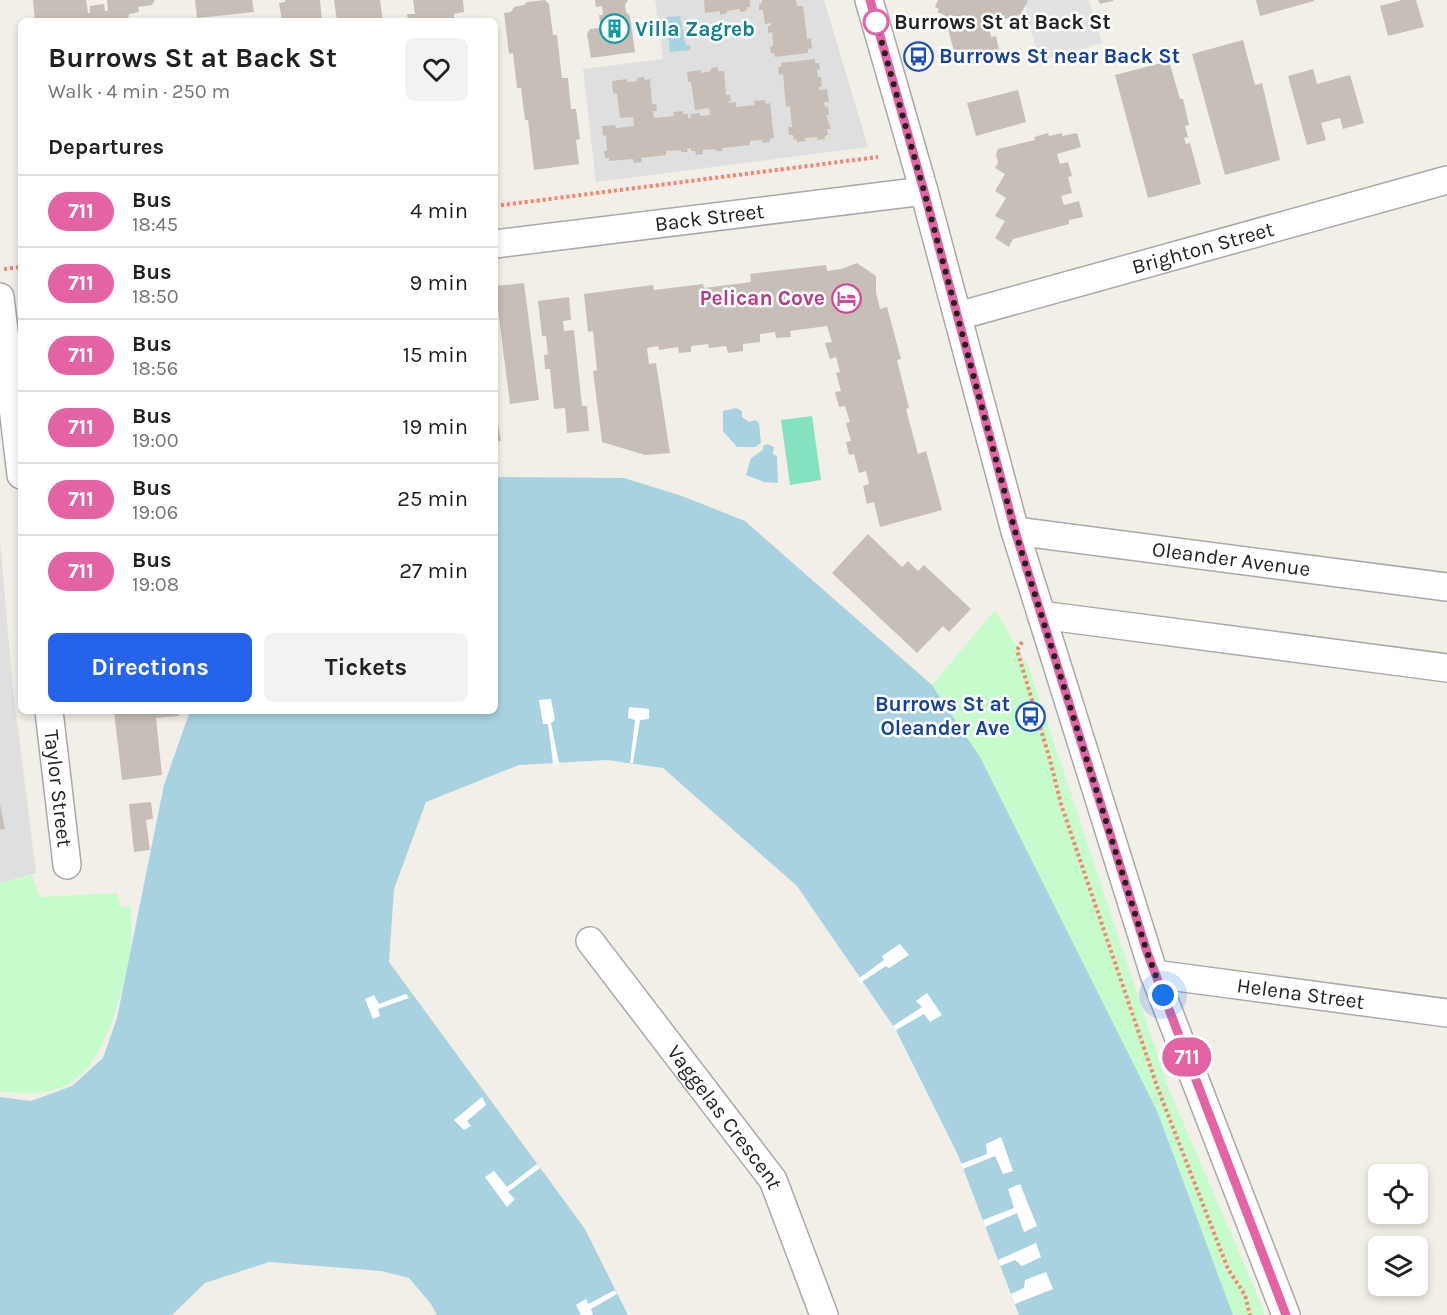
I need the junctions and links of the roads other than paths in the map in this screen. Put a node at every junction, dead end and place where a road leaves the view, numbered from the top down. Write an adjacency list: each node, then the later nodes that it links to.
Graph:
1 (869, 0): 3 (street)
2 (1447, 180): 6 (street, Brighton Street)
3 (924, 191): 4 (street, Back Street); 6 (street)
4 (498, 244)
5 (5, 301): 7 (street)
6 (958, 316): 8 (street)
7 (18, 442)
8 (1015, 531): 9 (street, Oleander Avenue); 10 (street)
9 (1447, 587)
10 (1041, 615): 11 (street); 15 (street)
11 (1447, 668)
12 (49, 714): 13 (street, Taylor Street)
13 (67, 865)
14 (590, 941): 17 (street, Vaggelas Crescent)
15 (1154, 974): 16 (street, Helena Street); 18 (street)
16 (1447, 1013)
17 (824, 1315)
18 (1286, 1315)

